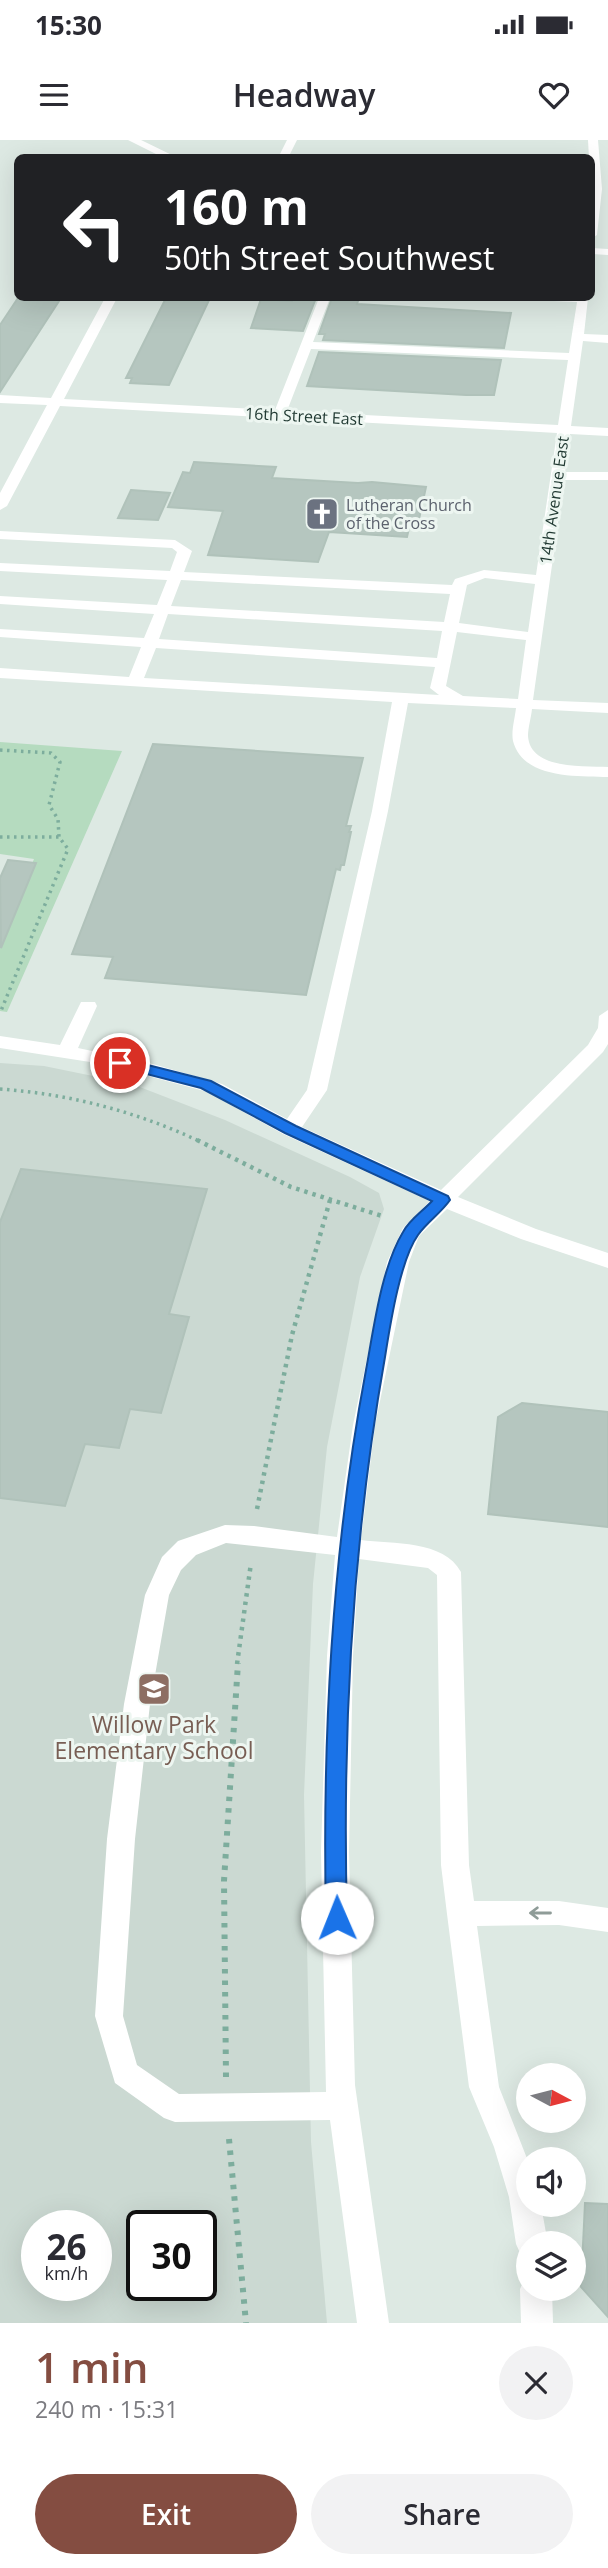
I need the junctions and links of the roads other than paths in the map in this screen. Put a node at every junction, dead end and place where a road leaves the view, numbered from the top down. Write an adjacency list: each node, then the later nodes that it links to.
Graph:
1 (133, 140): 2 (street)
2 (164, 154)
3 (595, 164): 4 (street)
4 (595, 196)
5 (109, 301): 13 (street)
6 (323, 301): 10 (street)
7 (583, 301): 8 (street, 14th Avenue East)
8 (577, 337): 9 (street); 11 (street, 14th Avenue East)
9 (608, 339)
10 (307, 345): 11 (street); 14 (street)
11 (574, 358): 15 (street, 14th Avenue East)
12 (0, 399): 13 (street, 16th Street East)
13 (55, 402): 14 (street, 16th Street East); 19 (street)
14 (279, 415): 15 (street, 16th Street East)
15 (563, 429): 16 (street, 16th Street East); 17 (street, 14th Avenue East)
16 (608, 432)
17 (557, 476): 18 (street); 23 (street, 14th Avenue East)
18 (608, 476)
19 (0, 506)
20 (0, 535): 22 (street)
21 (0, 567): 22 (street)
22 (176, 574): 24 (street); 26 (street)
23 (543, 580): 24 (street); 29 (street, 14th Avenue East)
24 (459, 590): 27 (street)
25 (0, 600): 26 (street)
26 (163, 610): 27 (street); 30 (street)
27 (451, 627): 29 (street); 31 (street)
28 (0, 633): 30 (street)
29 (535, 637): 36 (street, 14th Avenue East)
30 (150, 643): 31 (street); 33 (street)
31 (443, 663): 35 (street)
32 (0, 673): 33 (street)
33 (135, 682): 34 (street)
34 (401, 698): 35 (street); 43 (street)
35 (460, 701): 36 (street)
36 (526, 704): 37 (street); 38 (street, 14th Avenue East)
37 (608, 708)
38 (608, 772)
39 (89, 1006): 42 (street)
40 (608, 1016): 44 (street)
41 (0, 1042): 42 (street)
42 (68, 1050): 43 (street)
43 (290, 1130): 44 (street)
44 (442, 1200): 45 (street); 46 (street)
45 (608, 1261)
46 (348, 1547): 47 (street); 49 (street); 49 (street)
47 (461, 1914): 48 (street, one-way to 47); 50 (street)
48 (608, 1920)
49 (343, 2106): 52 (street)
50 (529, 2231)
51 (536, 2301): 53 (street)
52 (373, 2323)
53 (537, 2323)

